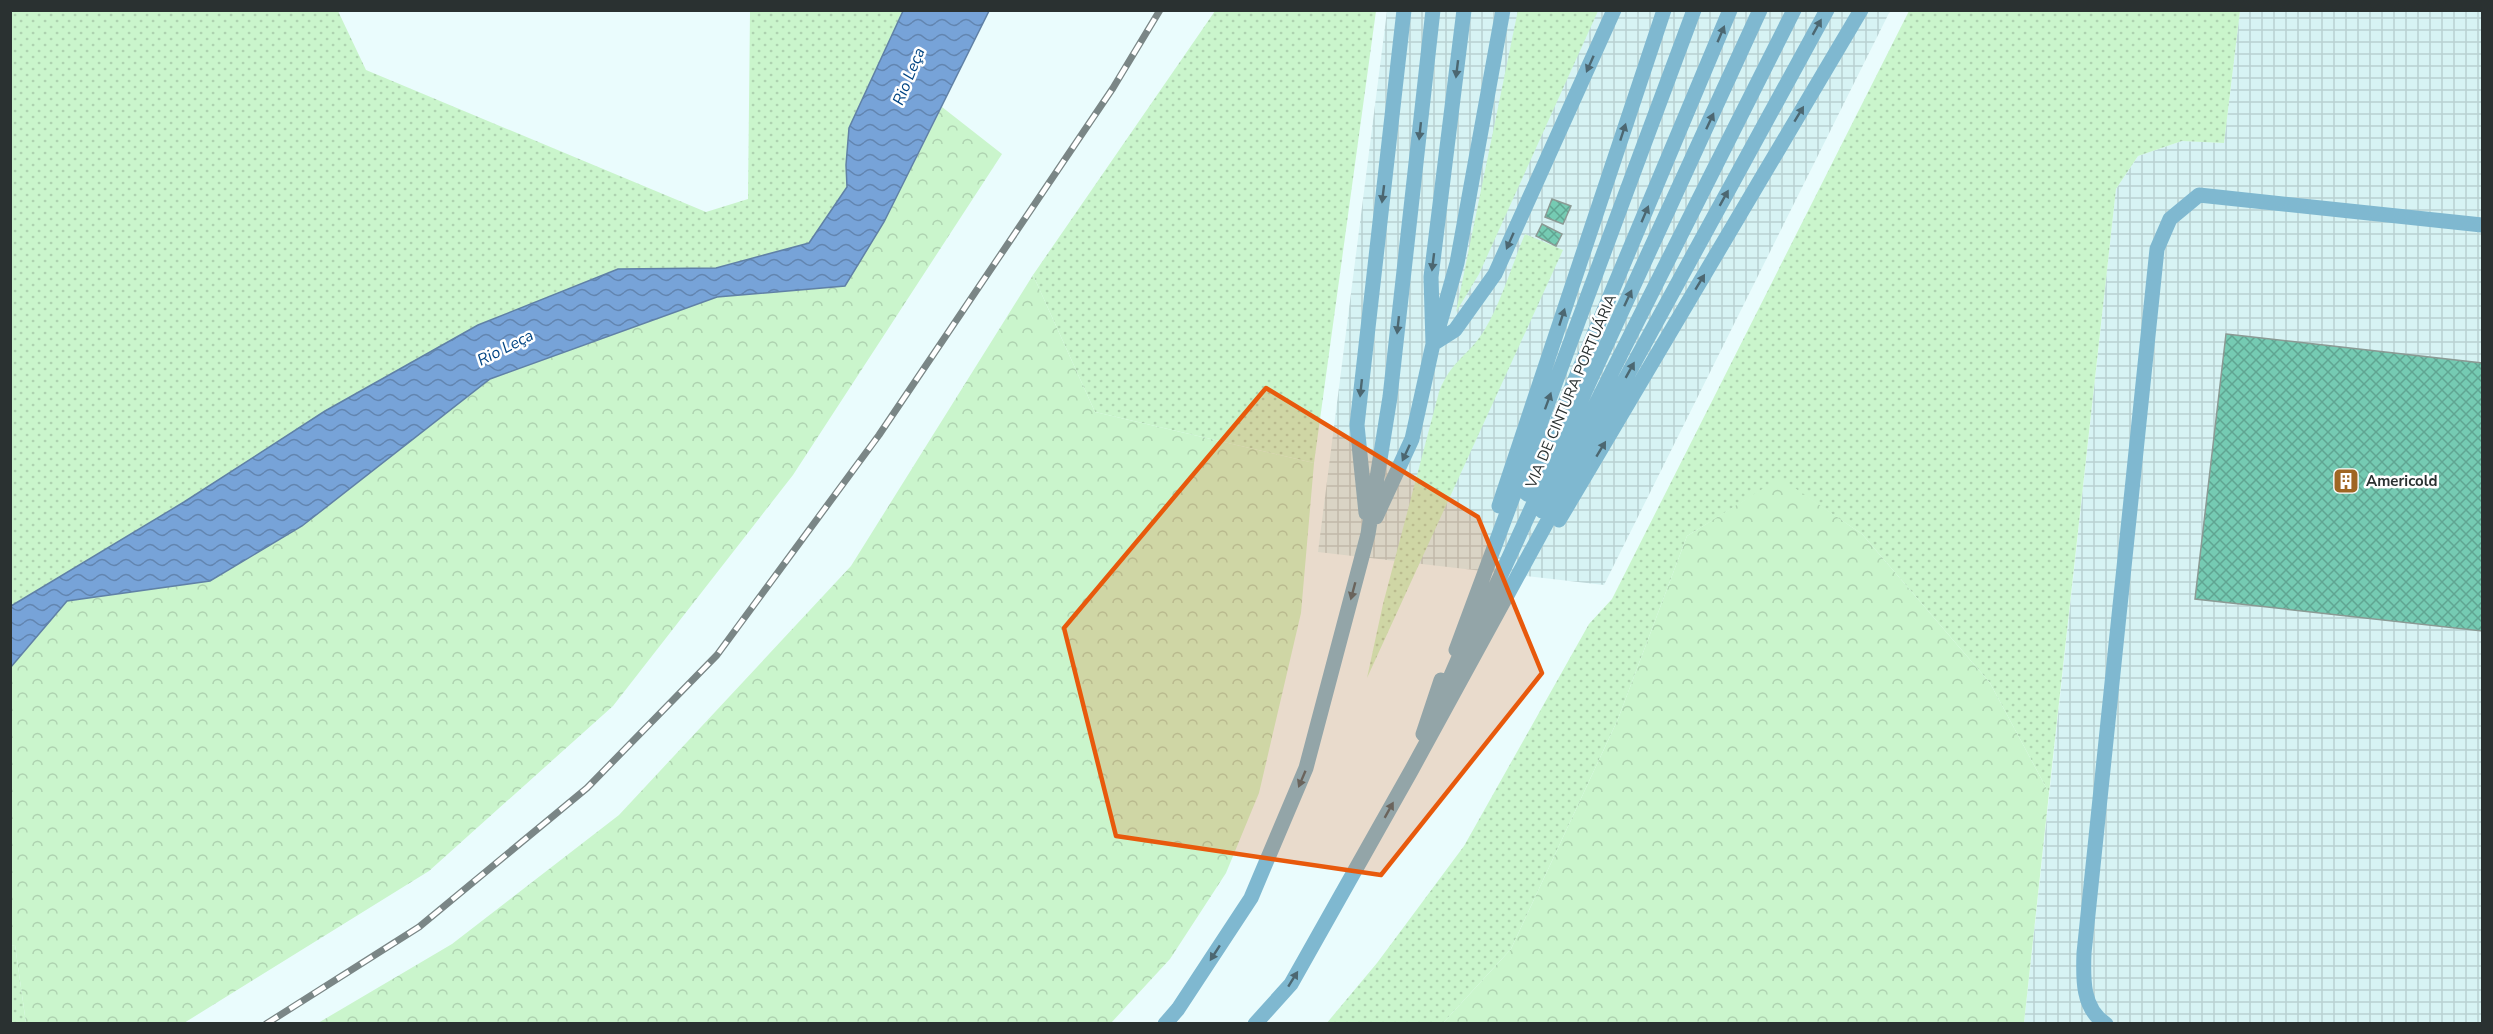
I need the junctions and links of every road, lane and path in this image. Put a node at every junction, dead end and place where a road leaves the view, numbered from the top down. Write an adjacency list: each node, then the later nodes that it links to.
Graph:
1 (1404, 10): 15 (lane, one-way to 15)
2 (1433, 10): 15 (lane, one-way to 15)
3 (1464, 10): 14 (lane, one-way to 14)
4 (1503, 10): 14 (lane)
5 (1614, 10): 14 (lane, one-way to 14)
6 (1664, 10): 16 (lane, one-way to 6)
7 (1694, 10): 16 (lane, one-way to 7)
8 (1731, 10): 16 (lane, VIA DE CINTURA PORTUÁRIA, one-way to 8)
9 (1760, 10): 16 (lane, one-way to 9)
10 (1794, 10): 16 (lane)
11 (1827, 10): 16 (lane, one-way to 11)
12 (1861, 10): 16 (lane, one-way to 12)
13 (2482, 225): 17 (lane)
14 (1434, 344): 15 (lane, one-way to 15)
15 (1368, 534): 18 (lane, one-way to 18)
16 (1411, 771): 19 (lane, one-way to 16)
17 (2099, 1022)
18 (1165, 1023)
19 (1255, 1023)

